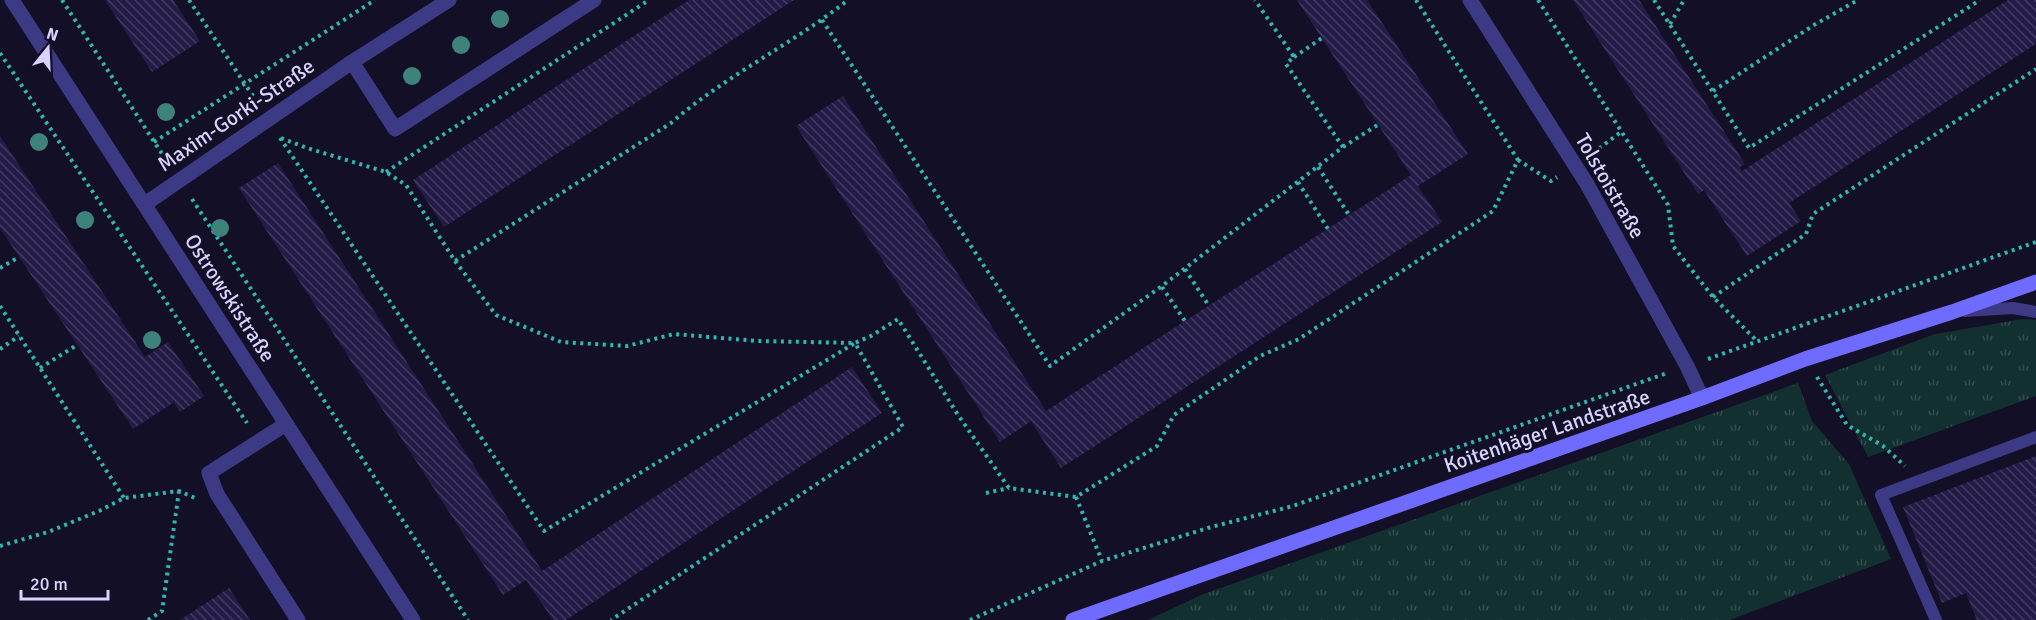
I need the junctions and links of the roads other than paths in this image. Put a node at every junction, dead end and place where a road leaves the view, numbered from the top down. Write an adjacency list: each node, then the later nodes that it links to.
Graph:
1 (12, 0): 6 (street, Ostrowskistraße)
2 (449, 0): 5 (street, Maxim-Gorki-Straße)
3 (594, 0): 5 (street)
4 (1470, 0): 10 (street, Tolstoistraße)
5 (352, 62): 6 (street, Maxim-Gorki-Straße)
6 (145, 204): 11 (street, Ostrowskistraße)
7 (2036, 282): 8 (main road, Koitenhäger Landstraße)
8 (1952, 312): 9 (lane); 10 (main road, Koitenhäger Landstraße)
9 (2036, 312)
10 (1702, 398): 13 (main road, Koitenhäger Landstraße)
11 (285, 423): 14 (street); 15 (street, Ostrowskistraße)
12 (2036, 437): 16 (lane)
13 (1078, 619)
14 (298, 620)
15 (413, 620)
16 (1936, 620)

